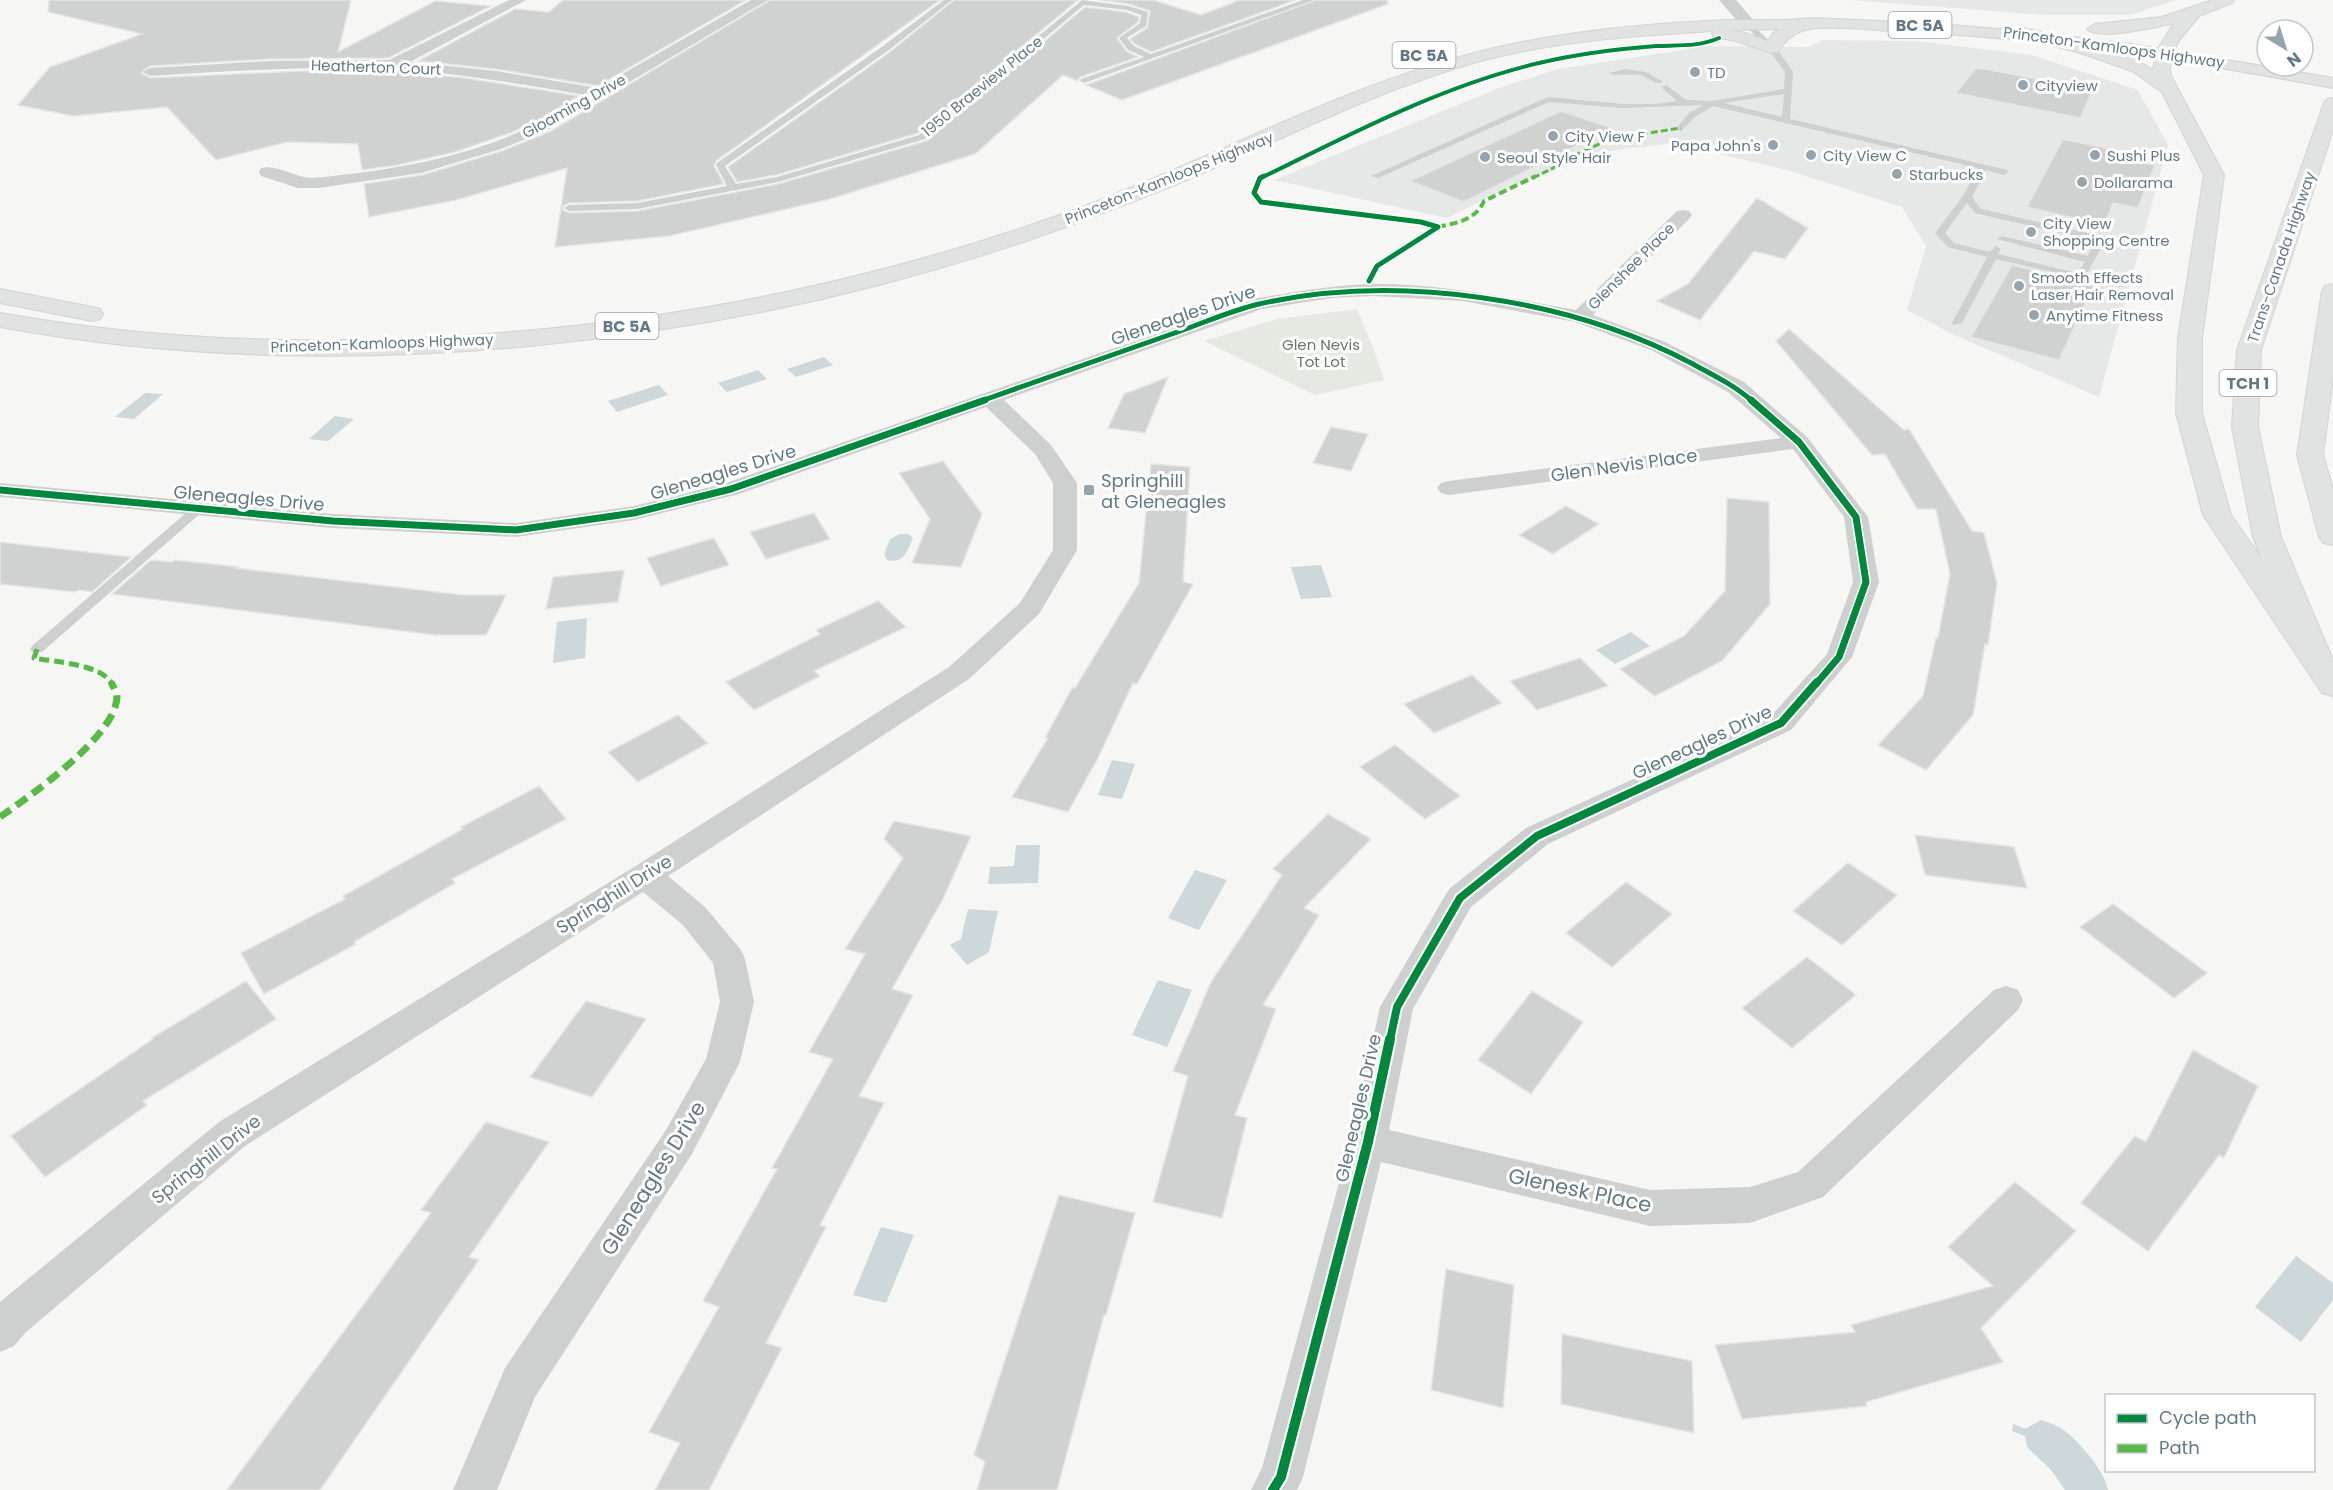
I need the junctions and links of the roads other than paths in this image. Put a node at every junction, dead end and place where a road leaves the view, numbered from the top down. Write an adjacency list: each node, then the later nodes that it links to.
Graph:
1 (519, 0): 20 (street)
2 (761, 0): 29 (street, Gloaming Drive)
3 (948, 0): 40 (lane)
4 (1310, 0): 17 (lane)
5 (2226, 0): 10 (main road)
6 (1084, 1): 17 (lane, 1950 Braeview Place); 40 (lane, 1950 Braeview Place)
7 (1848, 10): 8 (main road, Princeton-Kamloops Highway / BC 5A); 9 (main road); 11 (main road, Princeton-Kamloops Highway / BC 5A)
8 (1737, 11): 9 (main road, Princeton-Kamloops Highway / BC 5A); 12 (main road, Princeton-Kamloops Highway / BC 5A); 14 (main road, Princeton-Kamloops Highway / BC 5A); 16 (lane)
9 (1821, 15): 13 (main road, Princeton-Kamloops Highway / BC 5A); 16 (main road)
10 (2191, 16): 11 (main road); 15 (main road)
11 (2095, 29): 15 (main road, Princeton-Kamloops Highway / BC 5A)
12 (1619, 31): 16 (main road); 55 (main road, Princeton-Kamloops Highway / BC 5A)
13 (2023, 33): 15 (main road, Princeton-Kamloops Highway / BC 5A); 27 (main road)
14 (1461, 44)
15 (2168, 46): 18 (main road, Princeton-Kamloops Highway / BC 5A); 27 (main road)
16 (1772, 48): 28 (lane)
17 (1151, 57): 25 (lane)
18 (2255, 61)
19 (2315, 64): 21 (main road)
20 (392, 65): 22 (street, Heatherton Court); 29 (street, Heatherton Court)
21 (2333, 68)
22 (150, 72)
23 (1612, 73): 30 (lane)
24 (2315, 77): 26 (main road, Princeton-Kamloops Highway / BC 5A)
25 (1084, 81)
26 (2333, 83)
27 (2170, 90): 68 (main road)
28 (1788, 92): 32 (lane); 33 (lane)
29 (600, 93): 37 (street, Gloaming Drive)
30 (1684, 102): 32 (lane); 39 (lane)
31 (2333, 103): 68 (main road, Trans-Canada Highway / TCH 1)
32 (1712, 104): 33 (lane); 34 (lane)
33 (1786, 121): 36 (lane)
34 (1681, 128)
35 (1202, 145): 48 (main road, Princeton-Kamloops Highway)
36 (1983, 167): 38 (lane); 41 (lane)
37 (267, 172)
38 (2004, 172)
39 (1375, 176)
40 (733, 188): 42 (lane, 1950 Braeview Place)
41 (1967, 197): 44 (lane); 46 (lane)
42 (569, 208)
43 (1683, 214): 54 (street, Glenshee Place)
44 (2014, 219): 45 (lane); 47 (lane)
45 (2002, 239): 46 (lane); 47 (lane)
46 (1992, 256): 47 (lane); 57 (lane)
47 (2091, 260)
48 (736, 288)
49 (2333, 291): 62 (main road)
50 (713, 292): 52 (main road, BC 5A)
51 (0, 296): 58 (main road, Princeton-Kamloops Highway)
52 (645, 303)
53 (551, 314): 56 (main road, Princeton-Kamloops Highway)
54 (1580, 317): 59 (street, Gleneagles Drive); 61 (street, Gleneagles Drive)
55 (0, 320)
56 (493, 320)
57 (1957, 323)
58 (334, 326)
59 (989, 398): 65 (street, Gleneagles Drive); 69 (street, Springhill Drive)
60 (2333, 410): 62 (main road)
61 (1799, 441): 63 (street, Glen Nevis Place); 71 (street, Gleneagles Drive)
62 (2310, 455): 66 (main road)
63 (1449, 488)
64 (0, 490): 65 (street, Gleneagles Drive)
65 (198, 509): 67 (lane)
66 (2333, 537)
67 (37, 649)
68 (2326, 674)
69 (645, 875): 72 (street, Springhill Drive); 73 (street, Gleneagles Drive)
70 (2007, 1000): 71 (street, Glenesk Place)
71 (1368, 1142): 74 (street, Gleneagles Drive)
72 (0, 1332)
73 (475, 1490)
74 (1273, 1490)

